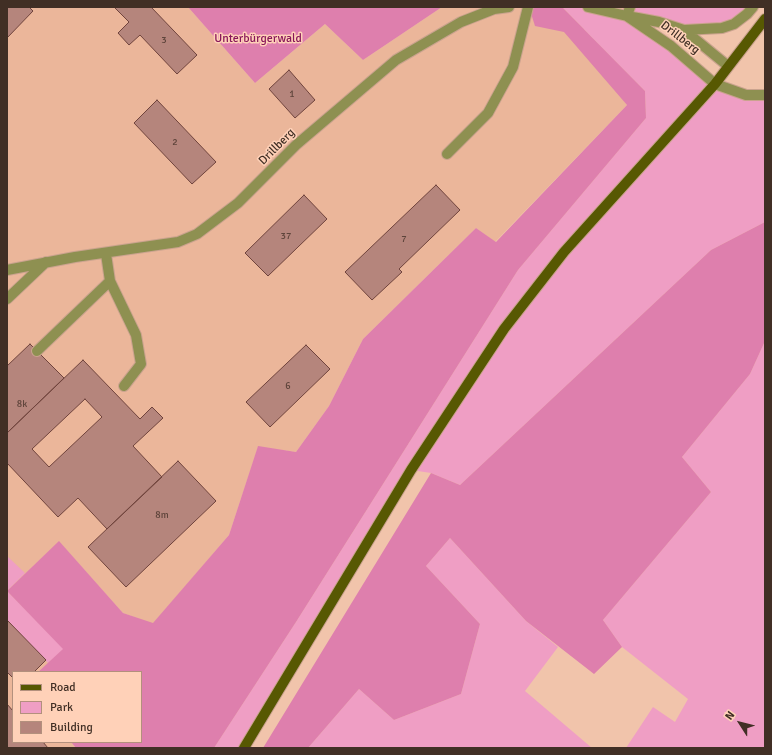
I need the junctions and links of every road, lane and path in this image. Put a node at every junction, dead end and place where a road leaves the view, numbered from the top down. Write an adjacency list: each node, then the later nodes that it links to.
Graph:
1 (510, 7): 12 (street, Drillberg)
2 (528, 7): 11 (street)
3 (588, 7): 5 (street, Drillberg)
4 (753, 7): 7 (street)
5 (629, 12): 7 (street); 9 (street, Drillberg)
6 (765, 19): 8 (main road)
7 (684, 30): 8 (street)
8 (728, 66): 9 (main road)
9 (715, 84): 10 (street); 19 (main road)
10 (765, 95)
11 (447, 154)
12 (106, 254): 13 (street, Drillberg); 15 (street)
13 (46, 262): 14 (street, Drillberg); 16 (street)
14 (7, 270)
15 (110, 281): 17 (street); 18 (street)
16 (7, 299)
17 (37, 351)
18 (124, 386)
19 (244, 748)

